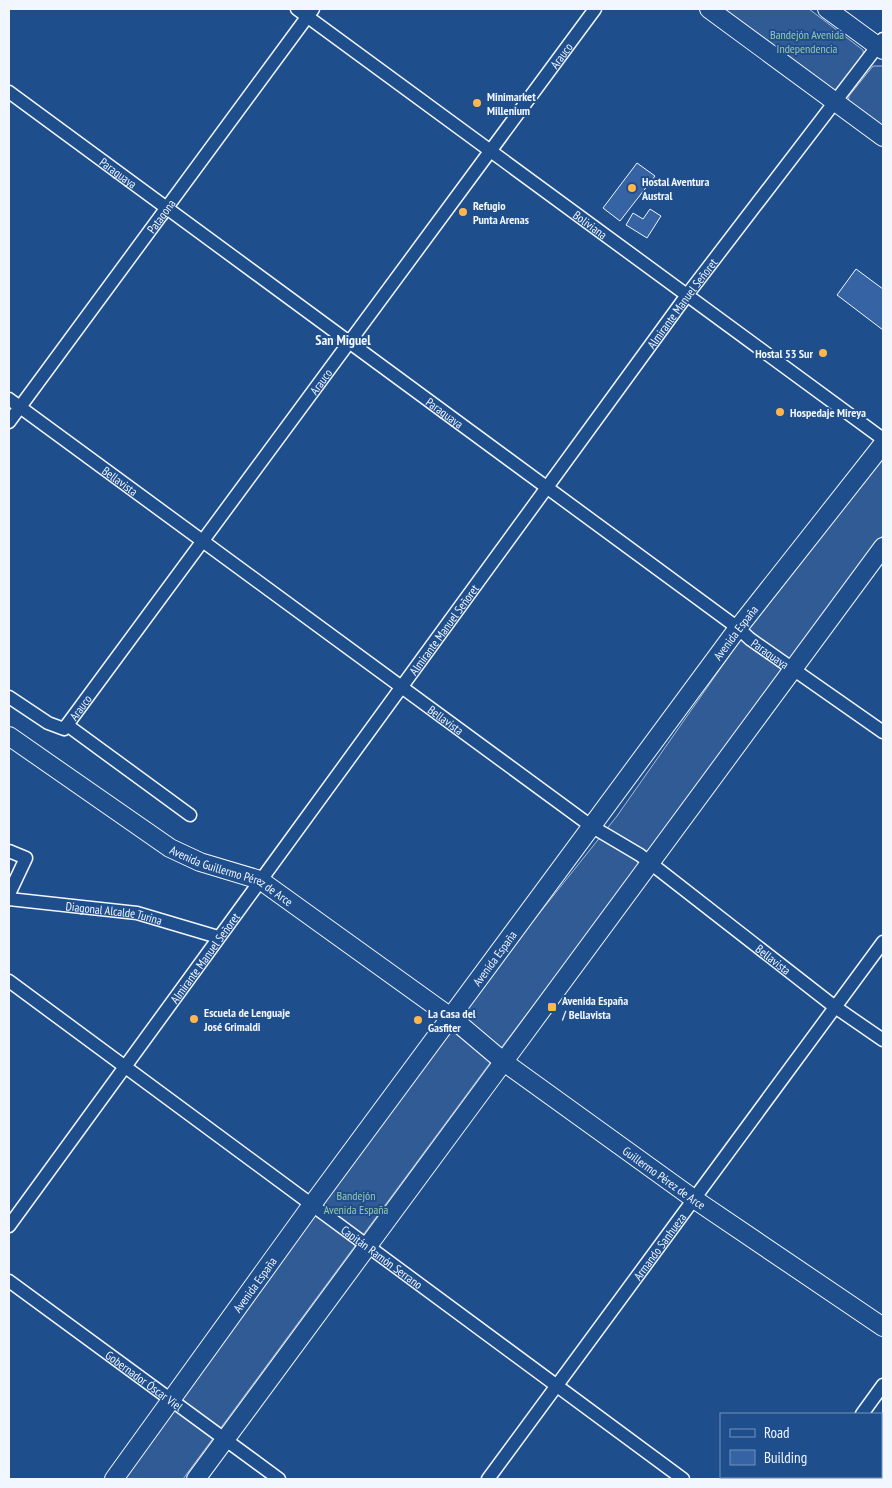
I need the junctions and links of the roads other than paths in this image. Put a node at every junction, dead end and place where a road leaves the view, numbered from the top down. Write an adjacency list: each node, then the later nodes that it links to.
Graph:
1 (595, 9): 9 (street, Arauco)
2 (709, 9): 7 (main road)
3 (828, 9): 5 (main road)
4 (306, 11): 9 (street, Boliviana); 10 (street, Patagona)
5 (882, 45): 7 (street, Almirante Manuel Señoret)
6 (9, 92): 10 (street, Paraguaya)
7 (835, 102): 8 (main road); 11 (street, Almirante Manuel Señoret)
8 (883, 138)
9 (490, 151): 11 (street, Boliviana); 12 (street, Arauco)
10 (166, 208): 12 (street, Paraguaya); 14 (street, Patagona)
11 (688, 295): 16 (street, Boliviana); 18 (street, Almirante Manuel Señoret)
12 (349, 342): 18 (street, Paraguaya); 19 (street, Arauco)
13 (9, 399): 14 (street, Bellavista)
14 (20, 407): 15 (street, Patagona); 19 (street, Bellavista)
15 (9, 422)
16 (883, 439)
17 (883, 444): 21 (main road, Avenida España)
18 (547, 488): 21 (street, Paraguaya); 23 (street, Almirante Manuel Señoret)
19 (202, 541): 23 (street, Bellavista); 25 (street, Arauco)
20 (883, 547): 22 (main road)
21 (738, 628): 22 (street, Paraguaya); 29 (main road, Avenida España)
22 (794, 669): 26 (street, Paraguaya); 31 (main road)
23 (403, 688): 29 (street, Bellavista); 32 (street, Almirante Manuel Señoret)
24 (9, 696): 25 (street)
25 (65, 727): 28 (street)
26 (883, 732)
27 (9, 736): 32 (main road, Avenida Guillermo Pérez de Arce)
28 (190, 815)
29 (591, 826): 31 (street, Bellavista); 39 (main road, Avenida España)
30 (9, 851): 33 (street)
31 (651, 863): 38 (street, Bellavista); 41 (main road)
32 (260, 880): 35 (street, Almirante Manuel Señoret); 39 (main road, Avenida Guillermo Pérez de Arce)
33 (9, 894)
34 (9, 899): 35 (street, Diagonal Alcalde Turina)
35 (218, 937): 42 (street, Almirante Manuel Señoret)
36 (883, 942): 38 (street, Armando Sanhueza)
37 (9, 982): 42 (street, Capitán Ramón Serrano)
38 (835, 1007): 40 (street, Bellavista); 43 (street, Armando Sanhueza)
39 (452, 1018): 41 (main road, Guillermo Pérez de Arce); 44 (main road, Avenida España)
40 (883, 1040)
41 (504, 1062): 43 (main road, Guillermo Pérez de Arce); 46 (main road)
42 (124, 1066): 44 (street, Capitán Ramón Serrano); 45 (street, Almirante Manuel Señoret)
43 (694, 1199): 48 (main road, Guillermo Pérez de Arce); 50 (street, Armando Sanhueza)
44 (311, 1206): 46 (street, Capitán Ramón Serrano); 51 (main road, Avenida España)
45 (9, 1226)
46 (367, 1247): 50 (street, Capitán Ramón Serrano); 53 (main road)
47 (9, 1281): 51 (street, Gobernador Óscar Viel)
48 (883, 1327)
49 (883, 1385): 52 (street)
50 (556, 1387): 57 (street, Armando Sanhueza); 58 (street, Capitán Ramón Serrano)
51 (172, 1400): 53 (street, Gobernador Óscar Viel); 54 (main road, Avenida España)
52 (863, 1413)
53 (225, 1440): 55 (main road); 56 (street, Gobernador Óscar Viel)
54 (114, 1479)
55 (196, 1479)
56 (279, 1479)
57 (488, 1479)
58 (683, 1479)

